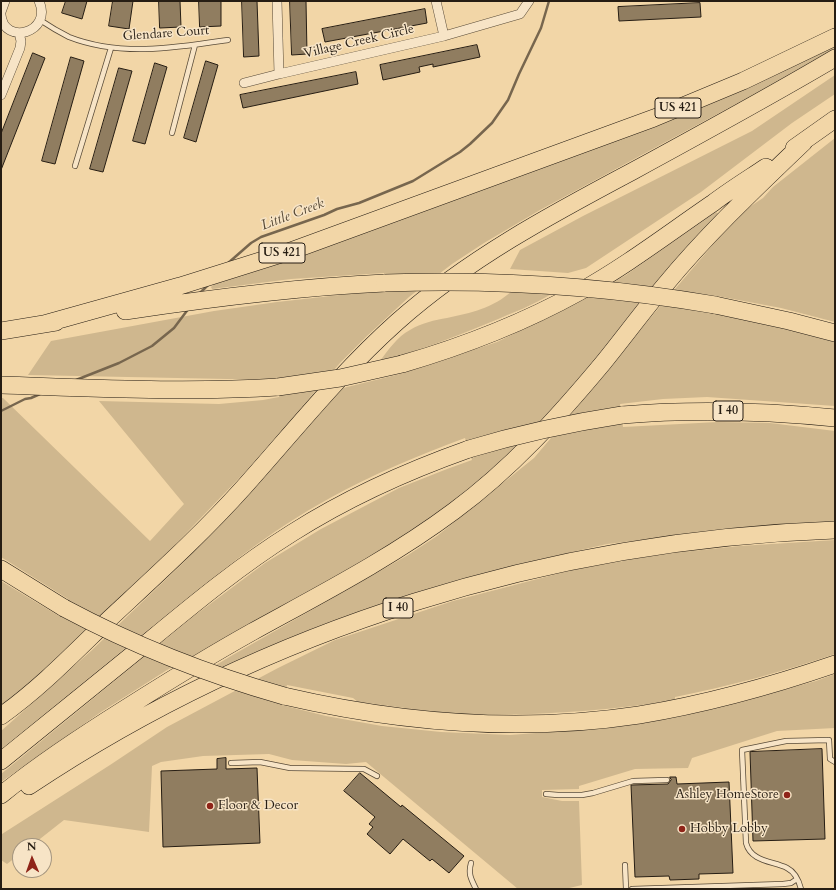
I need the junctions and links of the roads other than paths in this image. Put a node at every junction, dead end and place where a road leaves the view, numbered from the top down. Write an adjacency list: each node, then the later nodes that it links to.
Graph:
1 (5, 1): 6 (street)
2 (39, 1): 8 (street)
3 (277, 1): 16 (street)
4 (436, 1): 10 (street)
5 (529, 1): 10 (street, Village Creek Circle)
6 (1, 12)
7 (1, 15): 9 (street)
8 (40, 20): 9 (street); 14 (lane, Glendare Court)
9 (18, 33): 18 (street)
10 (444, 36): 16 (street, Village Creek Circle)
11 (835, 37): 23 (highway, US 421)
12 (228, 40): 13 (lane, Glendare Court)
13 (195, 45): 14 (lane, Glendare Court); 20 (lane)
14 (111, 48): 22 (lane)
15 (835, 58): 33 (highway)
16 (279, 74): 17 (street, Village Creek Circle)
17 (244, 83)
18 (1, 95)
19 (835, 119): 21 (highway)
20 (172, 133)
21 (804, 142): 26 (highway, bridge); 40 (highway)
22 (75, 166)
23 (44, 324): 24 (highway, US 421); 25 (highway, bridge)
24 (1, 331)
25 (835, 333)
26 (1, 385)
27 (835, 418): 34 (highway, I 40, bridge)
28 (835, 530): 41 (highway, I 40)
29 (1, 569): 31 (highway)
30 (1, 572): 31 (highway)
31 (17, 580): 32 (highway, bridge)
32 (835, 664)
33 (5, 715)
34 (1, 761)
35 (835, 762): 44 (lane)
36 (231, 763): 37 (lane)
37 (377, 776)
38 (668, 780): 39 (lane)
39 (546, 794)
40 (1, 795)
41 (1, 805)
42 (471, 863): 45 (lane)
43 (626, 865): 46 (lane)
44 (797, 879): 47 (lane); 48 (lane)
45 (476, 889)
46 (626, 889)
47 (632, 889)
48 (801, 889)

